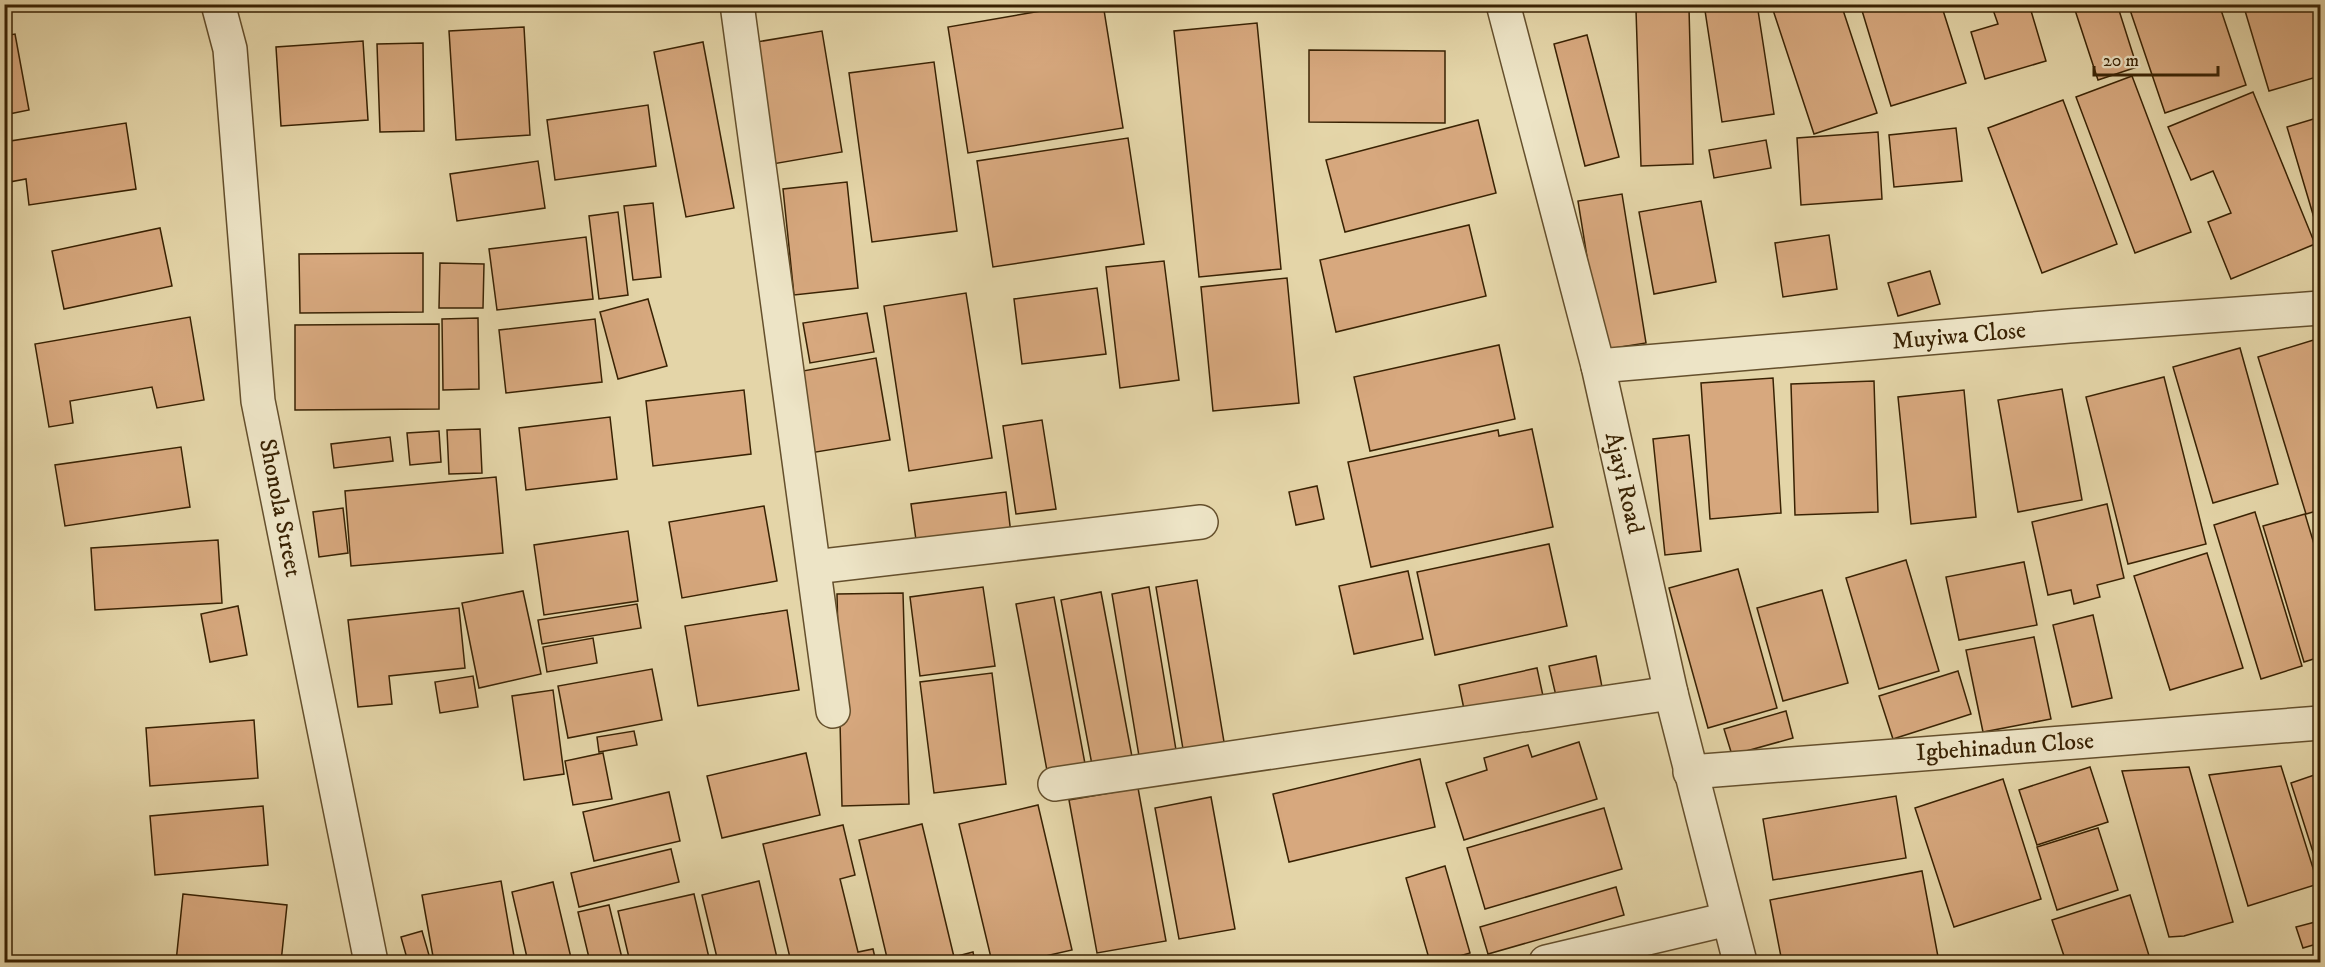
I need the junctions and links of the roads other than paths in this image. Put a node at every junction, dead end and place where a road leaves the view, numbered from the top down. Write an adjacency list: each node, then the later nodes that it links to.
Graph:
1 (218, 4): 5 (street, Shonola Street)
2 (238, 4): 5 (street, Shonola Street)
3 (737, 4): 9 (street)
4 (1503, 4): 7 (street, Ajayi Road)
5 (230, 49): 16 (street, Shonola Street)
6 (2320, 308): 7 (street, Muyiwa Close)
7 (1598, 366): 10 (street, Ajayi Road)
8 (1201, 522): 9 (street)
9 (814, 567): 11 (street)
10 (1671, 693): 13 (street, Ajayi Road); 14 (street)
11 (833, 711)
12 (2320, 723): 13 (street, Igbehinadun Close)
13 (1690, 772): 15 (street, Ajayi Road)
14 (1055, 784)
15 (1728, 919): 17 (street); 18 (street, Ajayi Road)
16 (371, 963)
17 (1546, 963)
18 (1740, 963)

